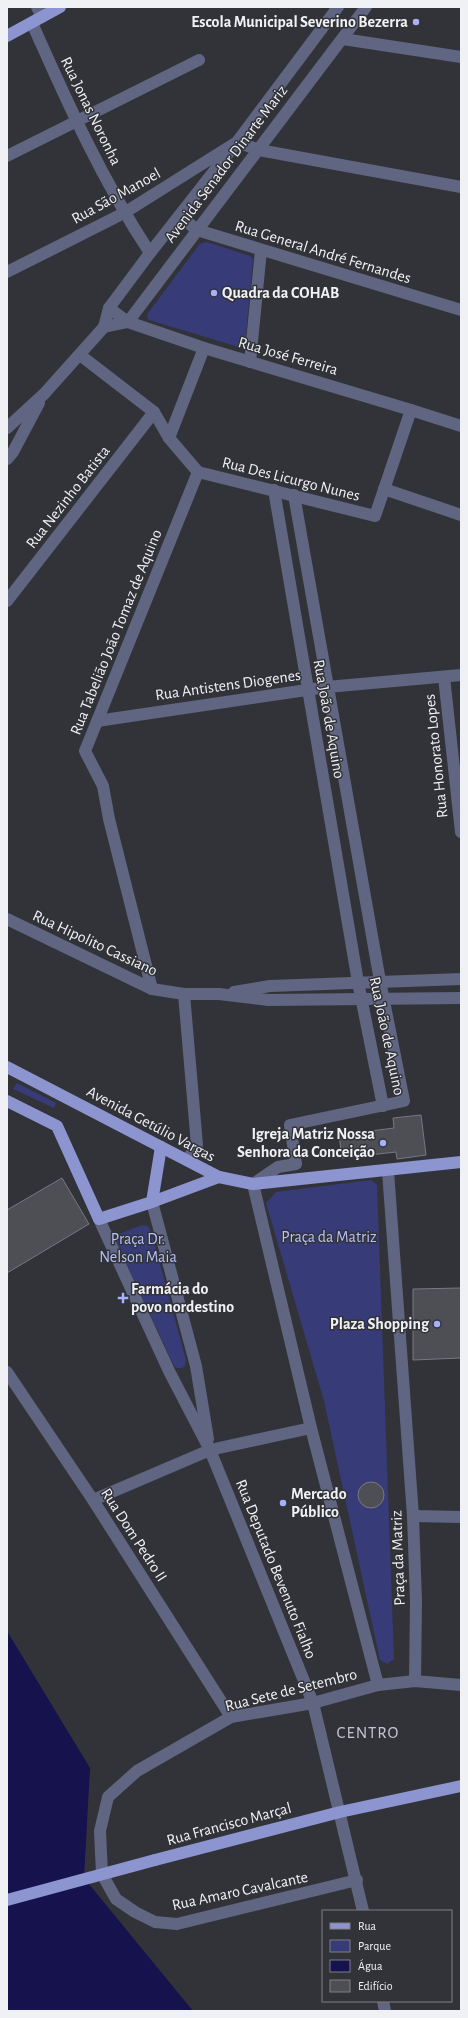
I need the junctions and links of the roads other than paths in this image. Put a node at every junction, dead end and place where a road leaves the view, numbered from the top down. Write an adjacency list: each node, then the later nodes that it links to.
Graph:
1 (60, 7): 4 (main road)
2 (338, 7): 9 (street, Avenida Senador Dinarte Mariz)
3 (366, 7): 6 (street, Avenida Senador Dinarte Mariz)
4 (37, 16): 5 (main road); 11 (street, Rua Jonas Noronha)
5 (7, 36)
6 (343, 39): 7 (street); 10 (street, Avenida Senador Dinarte Mariz)
7 (461, 57)
8 (199, 60): 11 (street)
9 (294, 66): 10 (street); 12 (street, Avenida Senador Dinarte Mariz)
10 (311, 78): 13 (street, Avenida Senador Dinarte Mariz)
11 (76, 122): 14 (street); 16 (street, Rua Jonas Noronha)
12 (238, 142): 13 (street); 16 (street, Rua São Manoel); 17 (street, Avenida Senador Dinarte Mariz)
13 (259, 150): 15 (street); 18 (street, Avenida Senador Dinarte Mariz)
14 (7, 156)
15 (461, 187)
16 (124, 213): 20 (street, Rua Jonas Noronha); 21 (street, Rua São Manoel)
17 (180, 216): 18 (street, Rua General André Fernandes); 20 (street, Avenida Senador Dinarte Mariz)
18 (197, 230): 19 (street, Rua General André Fernandes); 24 (street, Avenida Senador Dinarte Mariz)
19 (260, 250): 23 (street, Rua General André Fernandes); 28 (street)
20 (150, 252): 22 (street, Avenida Senador Dinarte Mariz)
21 (7, 272)
22 (110, 308): 24 (street, Rua José Ferreira); 25 (street, Avenida Senador Dinarte Mariz)
23 (461, 310)
24 (128, 322): 25 (street); 26 (street, Rua José Ferreira)
25 (104, 328): 27 (street, Avenida Senador Dinarte Mariz)
26 (204, 348): 28 (street, Rua José Ferreira); 34 (street)
27 (80, 355): 29 (street, Avenida Senador Dinarte Mariz); 31 (street)
28 (250, 362): 30 (street, Rua José Ferreira)
29 (44, 394): 33 (street, Avenida Senador Dinarte Mariz); 35 (street)
30 (411, 410): 32 (street, Rua José Ferreira); 37 (street)
31 (154, 412): 34 (street); 41 (street, Rua Nezinho Batista)
32 (461, 426)
33 (7, 428)
34 (169, 438): 36 (street)
35 (7, 459)
36 (198, 472): 38 (street, Rua Des Licurgo Nunes); 46 (street, Rua Tabelião João Tomaz de Aquino)
37 (384, 489): 39 (street, Rua Des Licurgo Nunes); 40 (street, Rua Des Licurgo Nunes)
38 (274, 490): 39 (street, Rua Des Licurgo Nunes); 45 (street, Rua João de Aquino)
39 (294, 495): 44 (street, Rua João de Aquino)
40 (461, 515)
41 (7, 601)
42 (461, 675): 43 (street, Rua Antistens Diogenes)
43 (444, 677): 44 (street, Rua Antistens Diogenes); 47 (street, Rua Honorato Lopes)
44 (327, 687): 45 (street, Rua Antistens Diogenes); 50 (street, Rua João de Aquino)
45 (308, 690): 46 (street, Rua Antistens Diogenes); 51 (street, Rua João de Aquino)
46 (96, 721): 52 (street, Rua Tabelião João Tomaz de Aquino)
47 (461, 832)
48 (7, 919): 52 (street, Rua Hipolito Cassiano)
49 (461, 979): 50 (street)
50 (380, 981): 51 (street); 56 (street, Rua João de Aquino)
51 (358, 982): 54 (street); 57 (street, Rua João de Aquino)
52 (152, 989): 53 (street, Rua Hipolito Cassiano)
53 (184, 994): 54 (street, Rua Hipolito Cassiano); 62 (street)
54 (219, 994): 57 (street)
55 (461, 998): 56 (street)
56 (383, 999): 57 (street); 60 (street, Rua João de Aquino)
57 (362, 1000): 60 (street, Rua João de Aquino)
58 (7, 1067): 61 (main road, Avenida Getúlio Vargas)
59 (7, 1101): 68 (main road)
60 (383, 1106): 66 (street)
61 (161, 1147): 62 (main road, Avenida Getúlio Vargas); 67 (main road)
62 (187, 1160): 65 (main road, Avenida Getúlio Vargas)
63 (461, 1162): 64 (main road)
64 (388, 1171): 66 (main road); 73 (street, Praça da Matriz)
65 (219, 1177): 66 (main road); 67 (main road, Avenida Getúlio Vargas)
66 (253, 1184): 70 (street)
67 (152, 1202): 68 (main road, Avenida Getúlio Vargas); 71 (street)
68 (100, 1219): 71 (street)
69 (7, 1372): 72 (street, Rua Dom Pedro II)
70 (311, 1428): 71 (street); 76 (street)
71 (210, 1450): 72 (street); 78 (street, Rua Deputado Bevenuto Fialho)
72 (93, 1500): 79 (street, Rua Dom Pedro II)
73 (413, 1516): 74 (street); 75 (street, Praça da Matriz)
74 (461, 1517)
75 (415, 1681): 76 (street, Rua Sete de Setembro); 77 (street, Rua Sete de Setembro)
76 (378, 1684): 78 (street, Rua Sete de Setembro)
77 (461, 1685)
78 (313, 1703): 79 (street, Rua Sete de Setembro); 81 (street, Rua Deputado Bevenuto Fialho)
79 (231, 1718): 82 (street, Rua Sete de Setembro)
80 (461, 1786): 81 (main road, Rua Francisco Marçal)
81 (340, 1812): 83 (street, Rua Deputado Bevenuto Fialho); 84 (main road, Rua Francisco Marçal, bridge)
82 (102, 1874): 83 (street, Rua Amaro Cavalcante)
83 (357, 1880): 85 (street, Rua Deputado Bevenuto Fialho)
84 (7, 1900)
85 (363, 1910)

